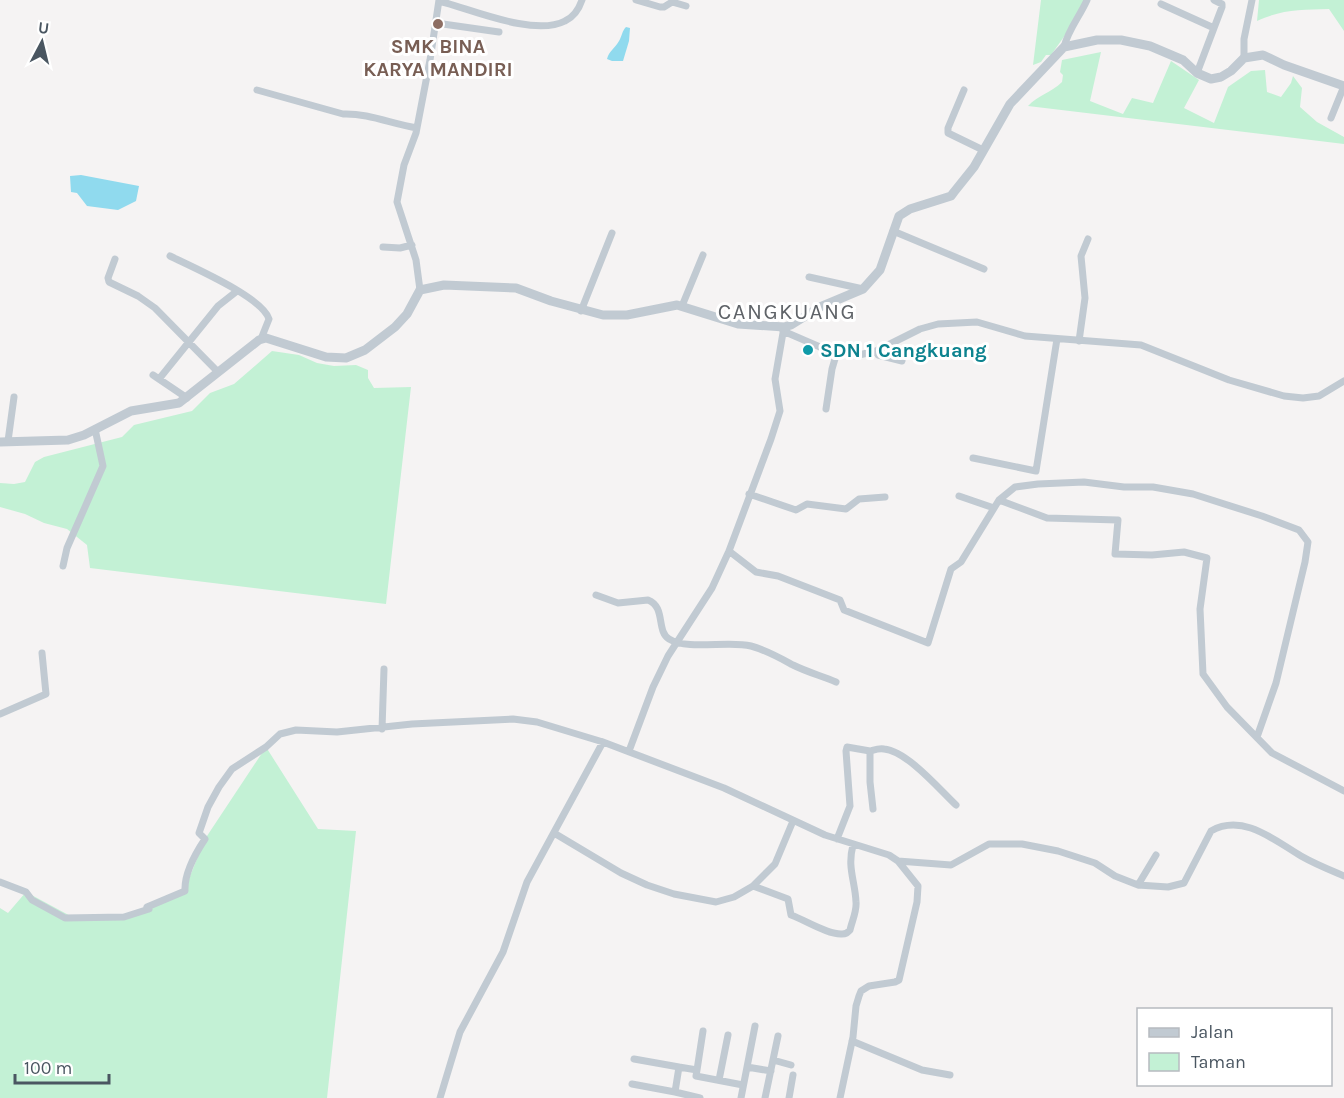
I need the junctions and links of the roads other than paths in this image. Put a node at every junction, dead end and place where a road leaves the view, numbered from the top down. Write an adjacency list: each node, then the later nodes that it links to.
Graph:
1 (582, 0): 6 (street)
2 (636, 0): 8 (street)
3 (1087, 0): 12 (street)
4 (1214, 0): 10 (street)
5 (1252, 0): 13 (street)
6 (439, 1): 9 (street)
7 (1161, 4): 10 (street)
8 (686, 6)
9 (436, 23): 11 (street); 19 (street)
10 (1214, 28): 14 (street)
11 (499, 32)
12 (1064, 47): 14 (street); 20 (street)
13 (1244, 58): 14 (street); 15 (street)
14 (1197, 73)
15 (1344, 86): 18 (street)
16 (257, 90): 19 (street)
17 (964, 90): 20 (street)
18 (1331, 118)
19 (417, 128): 24 (street)
20 (983, 150): 21 (street)
21 (893, 231): 29 (street); 31 (street)
22 (612, 233): 35 (street)
23 (1088, 238): 39 (street)
24 (412, 245): 25 (street); 32 (street)
25 (383, 247)
26 (703, 255): 34 (street)
27 (170, 256): 33 (street)
28 (115, 259): 40 (street)
29 (984, 269)
30 (809, 276): 31 (street)
31 (863, 289): 36 (street)
32 (420, 290): 35 (street); 37 (street)
33 (237, 291): 37 (street); 40 (street)
34 (682, 306): 35 (street); 36 (street)
35 (581, 311)
36 (784, 329): 42 (street); 52 (street)
37 (261, 339): 44 (street)
38 (1057, 339): 39 (street); 41 (street); 51 (street)
39 (1079, 341): 45 (street)
40 (188, 344): 44 (street); 47 (street)
41 (876, 351): 42 (street); 43 (street)
42 (837, 352): 48 (street)
43 (902, 361)
44 (218, 372): 47 (street)
45 (1344, 381)
46 (14, 397): 50 (street)
47 (187, 398): 49 (street)
48 (826, 409)
49 (95, 429): 50 (street); 58 (street)
50 (4, 442)
51 (973, 458)
52 (749, 494): 54 (street); 57 (street)
53 (959, 496): 56 (street)
54 (885, 497)
55 (999, 500): 56 (street); 66 (street); 66 (street)
56 (993, 508): 57 (street)
57 (729, 551): 60 (street)
58 (63, 566)
59 (596, 595): 60 (street)
60 (679, 641): 63 (street); 68 (street)
61 (42, 652): 64 (street)
62 (384, 669): 65 (street)
63 (836, 682)
64 (0, 714)
65 (382, 729): 67 (street); 80 (street)
66 (1257, 737): 70 (street)
67 (603, 742): 68 (street); 74 (street)
68 (628, 751): 73 (street)
69 (870, 751): 71 (street); 72 (street); 75 (street)
70 (1344, 791)
71 (956, 805)
72 (873, 809)
73 (793, 821): 75 (street); 82 (street)
74 (554, 833): 82 (street); 101 (street)
75 (837, 839): 76 (street)
76 (853, 845): 78 (street); 82 (street)
77 (1156, 855): 81 (street)
78 (898, 861): 81 (street); 87 (street)
79 (1344, 876): 81 (street)
80 (0, 882)
81 (1138, 885)
82 (753, 886)
83 (755, 1026): 92 (street)
84 (703, 1031): 93 (street)
85 (728, 1035): 97 (street)
86 (778, 1036): 89 (street)
87 (852, 1041): 95 (street); 106 (street)
88 (634, 1059): 91 (street)
89 (773, 1060): 90 (street); 94 (street)
90 (791, 1065)
91 (679, 1067): 93 (street); 100 (street)
92 (747, 1067): 94 (street); 99 (street)
93 (697, 1070): 97 (street)
94 (771, 1071): 104 (street)
95 (950, 1075)
96 (793, 1076): 105 (street)
97 (719, 1080): 99 (street)
98 (632, 1084): 100 (street)
99 (743, 1085): 103 (street)
100 (675, 1092): 102 (street)
101 (440, 1098)
102 (700, 1098)
103 (741, 1098)
104 (765, 1098)
105 (789, 1098)
106 (840, 1098)

